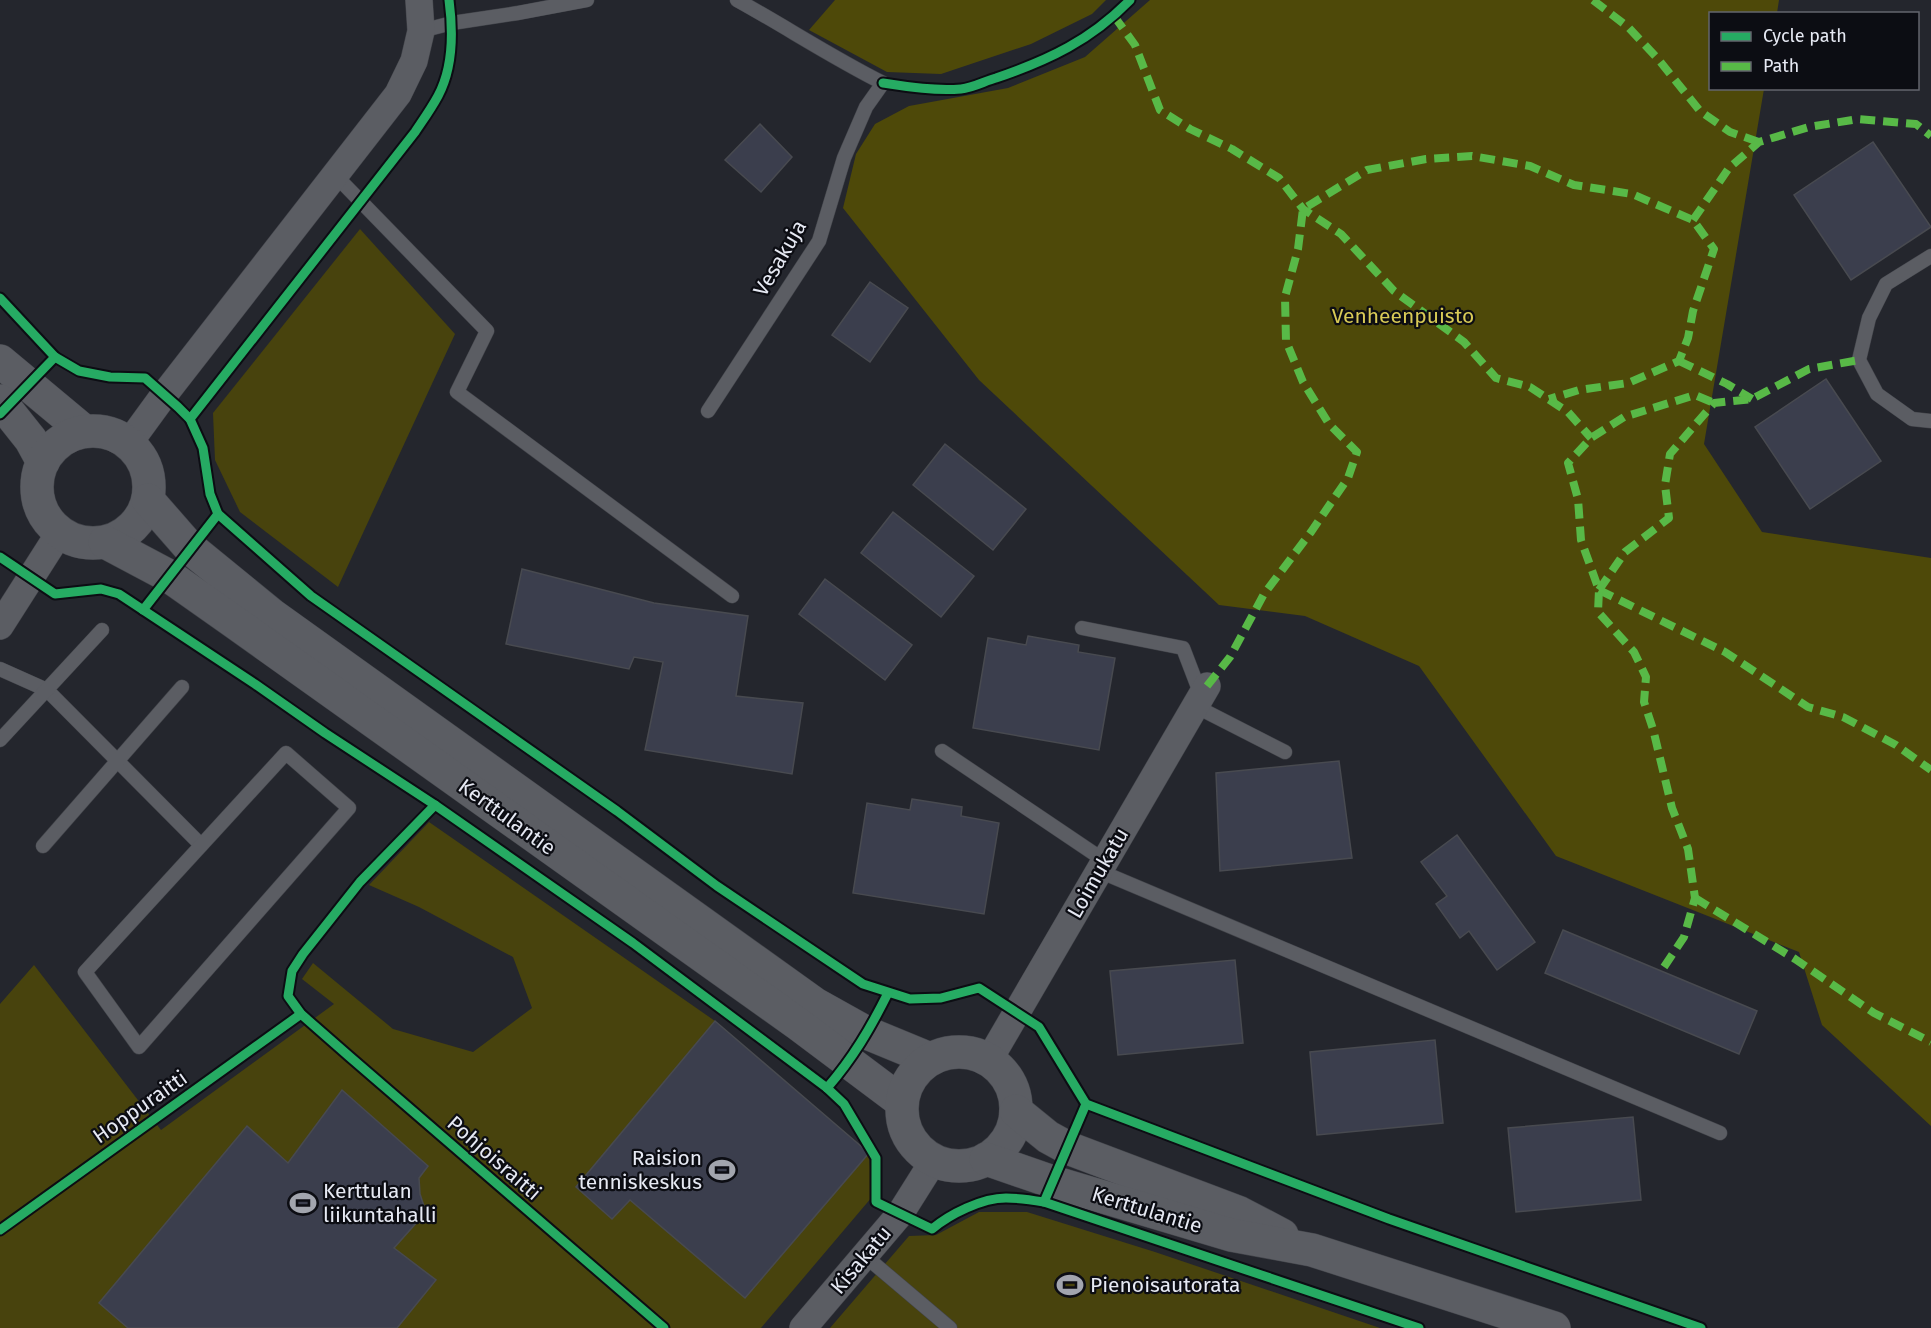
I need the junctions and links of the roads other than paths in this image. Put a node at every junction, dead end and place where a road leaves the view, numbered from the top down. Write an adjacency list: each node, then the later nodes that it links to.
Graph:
1 (419, 0): 4 (street)
2 (587, 0): 4 (lane)
3 (737, 0): 9 (lane, Vesakuja)
4 (421, 32): 5 (street)
5 (335, 175): 12 (street); 17 (lane)
6 (1931, 256): 10 (lane)
7 (0, 361): 11 (street)
8 (0, 401): 13 (street)
9 (708, 411)
10 (1931, 421)
11 (84, 431): 12 (street); 13 (street)
12 (129, 443): 14 (street)
13 (44, 462): 15 (street)
14 (148, 500): 16 (street); 32 (street, Kerttulantie)
15 (60, 532): 16 (street); 18 (street)
16 (105, 542): 34 (street, Kerttulantie)
17 (732, 596)
18 (0, 625)
19 (1082, 628): 24 (lane)
20 (102, 630): 23 (lane)
21 (0, 669): 23 (lane)
22 (182, 687): 28 (lane)
23 (47, 690): 25 (lane); 28 (lane)
24 (1201, 695): 27 (lane); 31 (street, Loimukatu)
25 (0, 740)
26 (942, 751): 31 (lane)
27 (1285, 752)
28 (117, 761): 29 (lane); 30 (lane)
29 (201, 845): 29 (lane)
30 (43, 846)
31 (1102, 866): 33 (street, Loimukatu); 36 (lane)
32 (930, 1059): 33 (street); 34 (street)
33 (989, 1060): 35 (street)
34 (902, 1102): 38 (street)
35 (1016, 1111): 37 (street); 39 (street, Kerttulantie)
36 (1720, 1133)
37 (986, 1159): 38 (street); 39 (street, Kerttulantie)
38 (934, 1160): 40 (street, Kisakatu)
39 (1312, 1250): 43 (street, Kerttulantie)
40 (865, 1256): 41 (street, Kisakatu); 42 (lane)
41 (803, 1328)
42 (950, 1328)
43 (1554, 1328)

